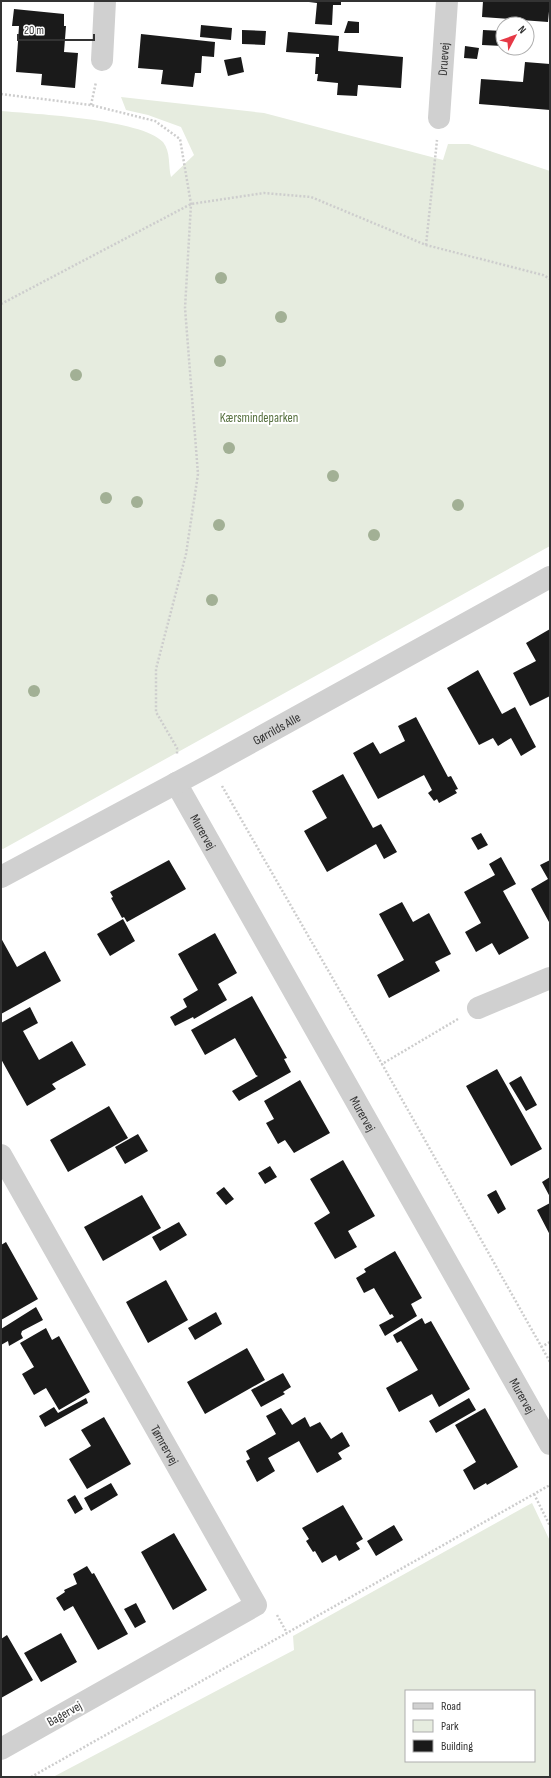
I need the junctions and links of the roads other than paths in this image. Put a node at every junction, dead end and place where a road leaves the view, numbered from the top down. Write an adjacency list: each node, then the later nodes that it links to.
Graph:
1 (105, 1): 3 (street)
2 (447, 1): 4 (street, Druevej)
3 (102, 60)
4 (439, 118)
5 (550, 577): 6 (street, Gørrilds Alle)
6 (176, 783): 7 (street, Gørrilds Alle); 11 (street, Murervej)
7 (1, 877)
8 (550, 978): 9 (street)
9 (478, 1008)
10 (1, 1155): 12 (street, Tømrervej)
11 (550, 1444)
12 (127, 1678): 13 (street, Bagervej)
13 (1, 1749)

